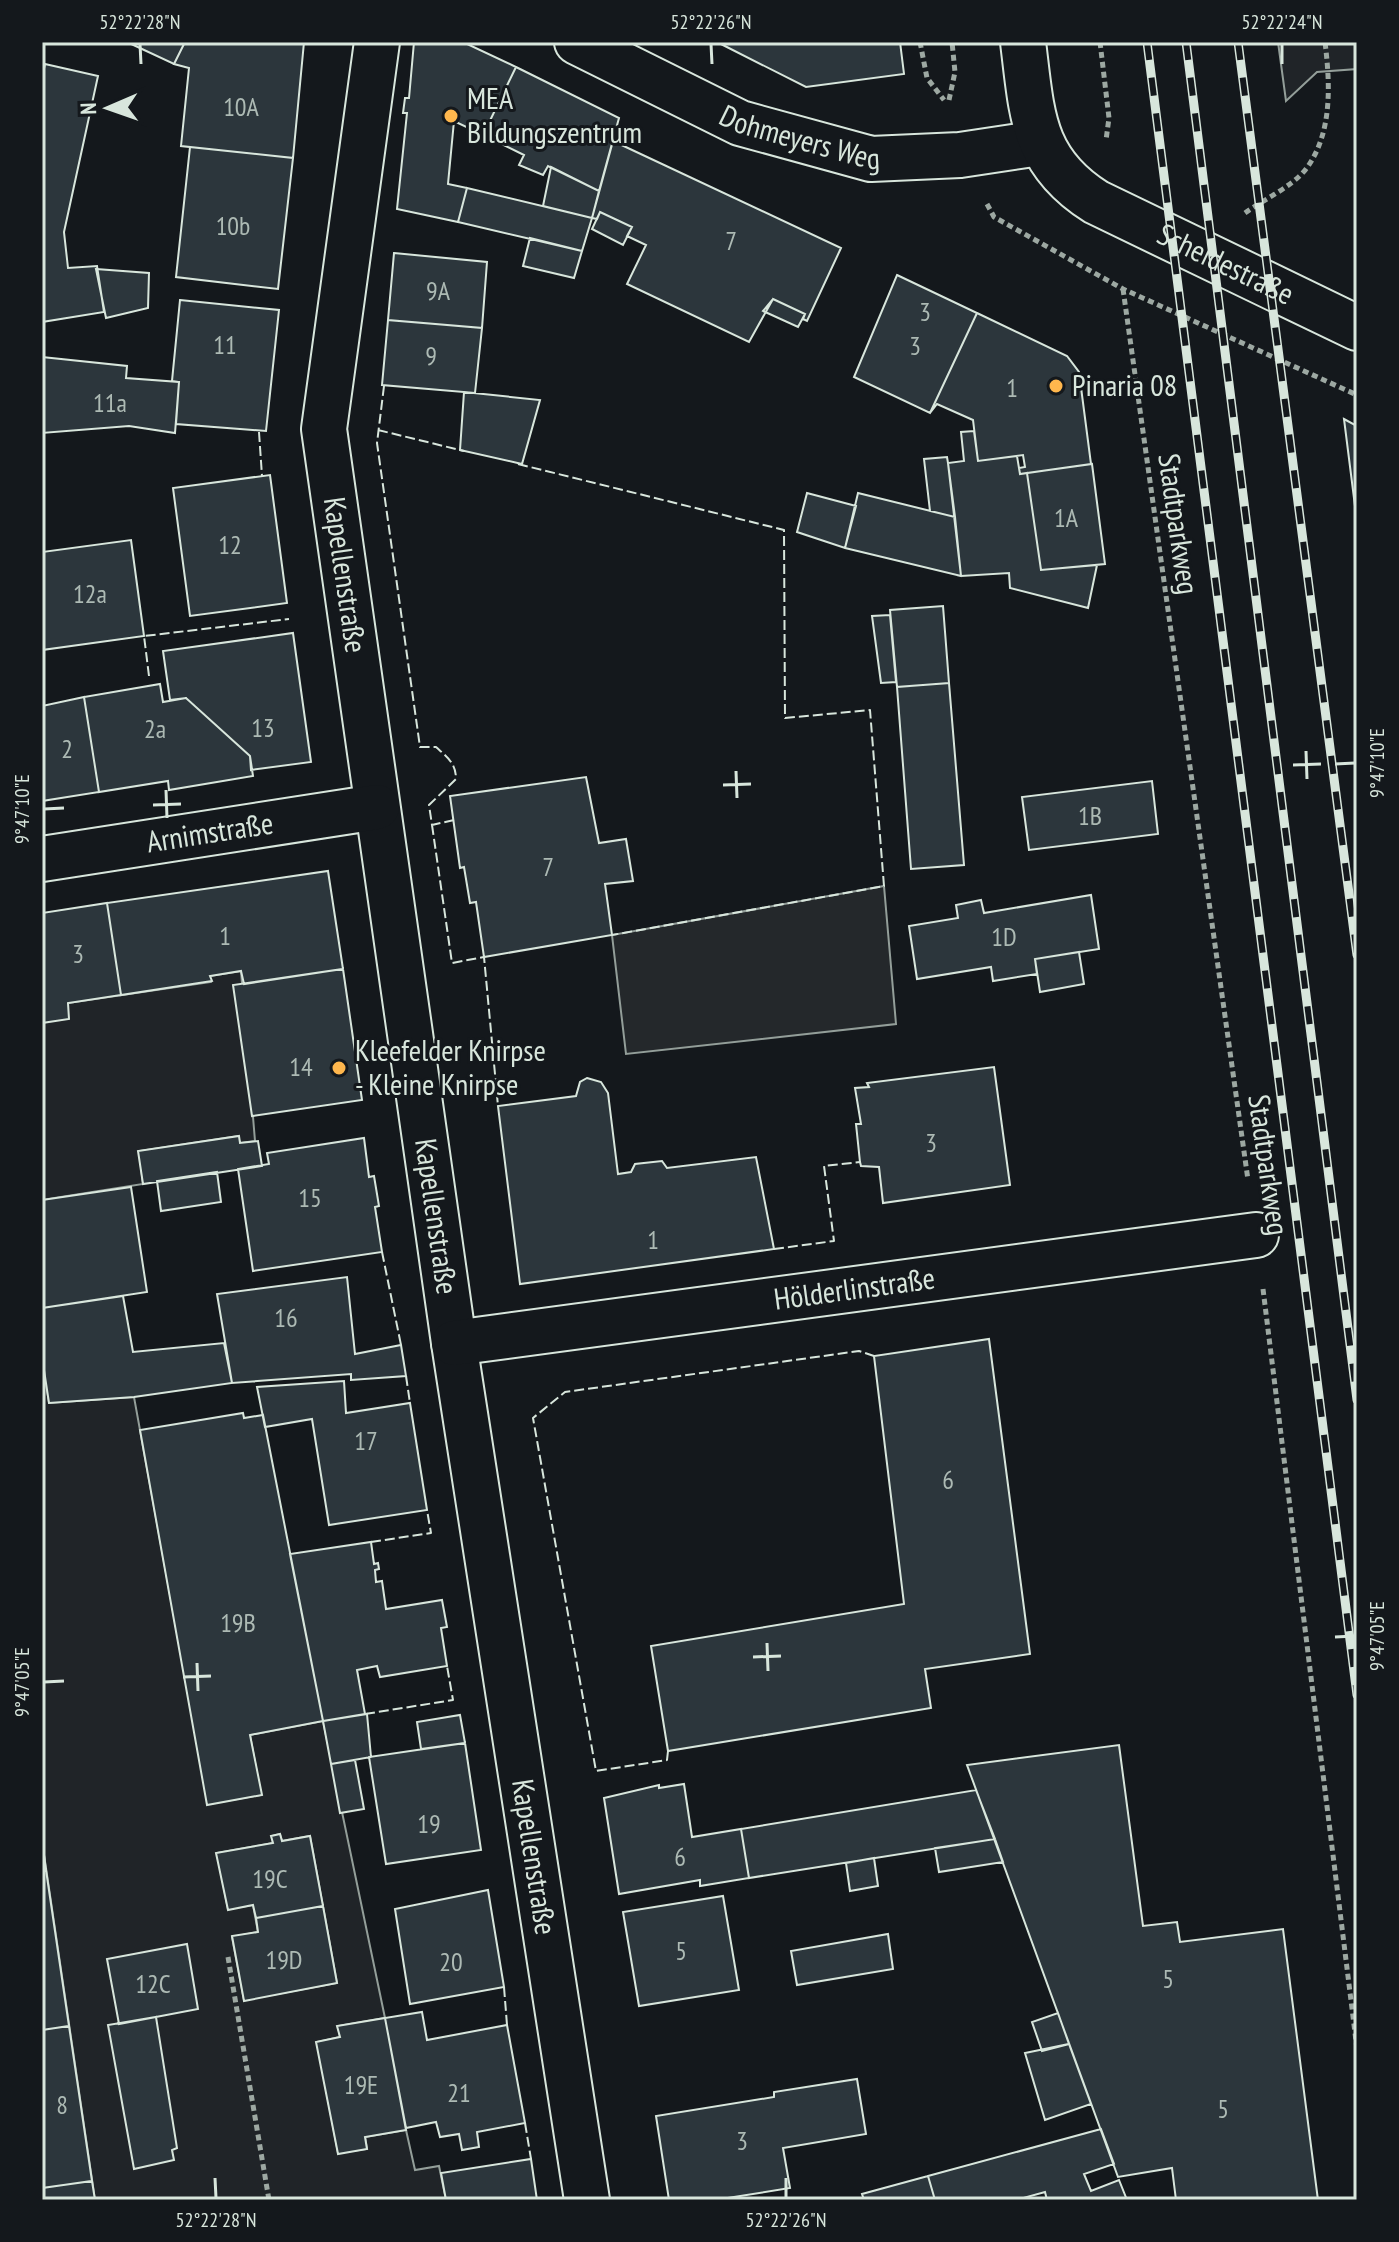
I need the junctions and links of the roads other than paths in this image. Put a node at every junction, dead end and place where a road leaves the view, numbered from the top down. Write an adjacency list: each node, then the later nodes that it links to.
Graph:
1 (377, 42): 6 (street, Kapellenstraße)
2 (577, 42): 4 (street, Dohmeyers Weg)
3 (1023, 42): 4 (street)
4 (1040, 143): 5 (street, Scheidestraße)
5 (1356, 322)
6 (377, 807): 7 (street, Arnimstraße); 9 (street, Kapellenstraße)
7 (42, 859)
8 (1256, 1235): 9 (street, Hölderlinstraße)
9 (454, 1343): 10 (street, Kapellenstraße)
10 (587, 2200)

